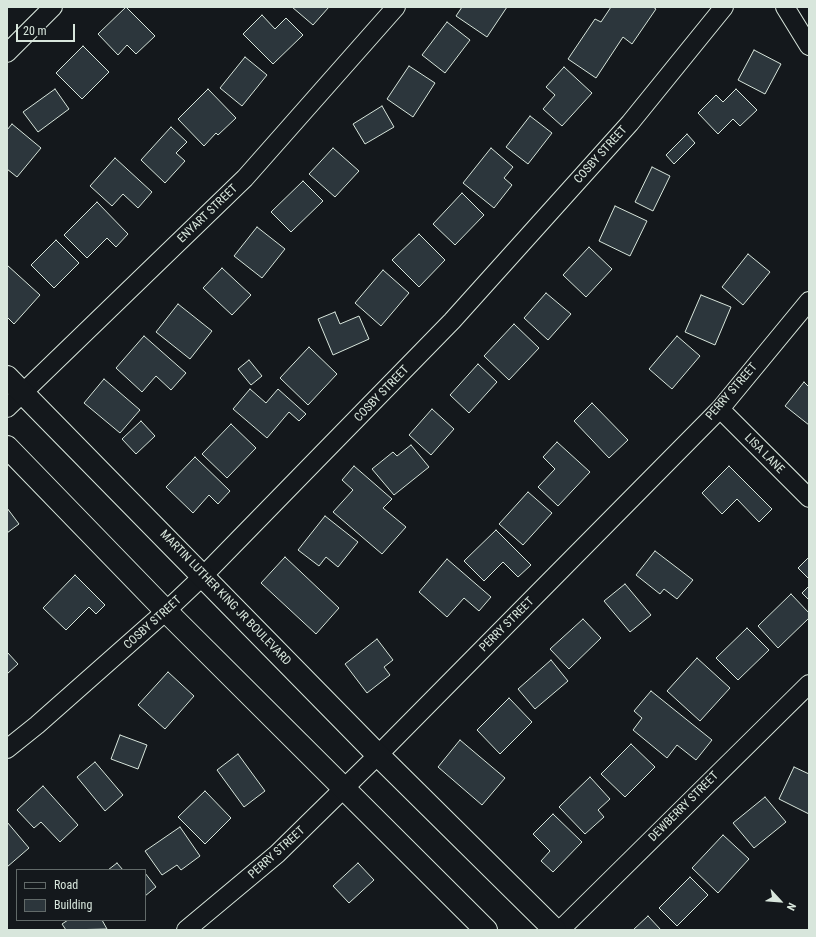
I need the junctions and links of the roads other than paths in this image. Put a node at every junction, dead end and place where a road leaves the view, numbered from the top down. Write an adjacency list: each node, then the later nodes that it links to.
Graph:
1 (53, 7): 6 (street)
2 (396, 7): 9 (street, ENYART STREET)
3 (724, 7): 14 (street, COSBY STREET)
4 (785, 7): 5 (street)
5 (809, 46)
6 (7, 53)
7 (809, 301): 11 (street, PERRY STREET)
8 (7, 377): 9 (main road, MARTIN LUTHER KING JR BOULEVARD)
9 (23, 393): 10 (street, ENYART STREET); 14 (main road, MARTIN LUTHER KING JR BOULEVARD)
10 (7, 408)
11 (720, 409): 13 (street, LISA LANE); 18 (street, PERRY STREET)
12 (7, 447): 15 (main road)
13 (809, 498)
14 (203, 576): 15 (street, COSBY STREET); 18 (main road, MARTIN LUTHER KING JR BOULEVARD)
15 (166, 611): 17 (street, COSBY STREET); 19 (main road)
16 (809, 684): 23 (street, DEWBERRY STREET)
17 (7, 749)
18 (378, 755): 19 (street, PERRY STREET); 22 (main road, MARTIN LUTHER KING JR BOULEVARD)
19 (344, 789): 20 (street, PERRY STREET); 21 (main road)
20 (186, 930)
21 (486, 930)
22 (555, 930)
23 (560, 930)

